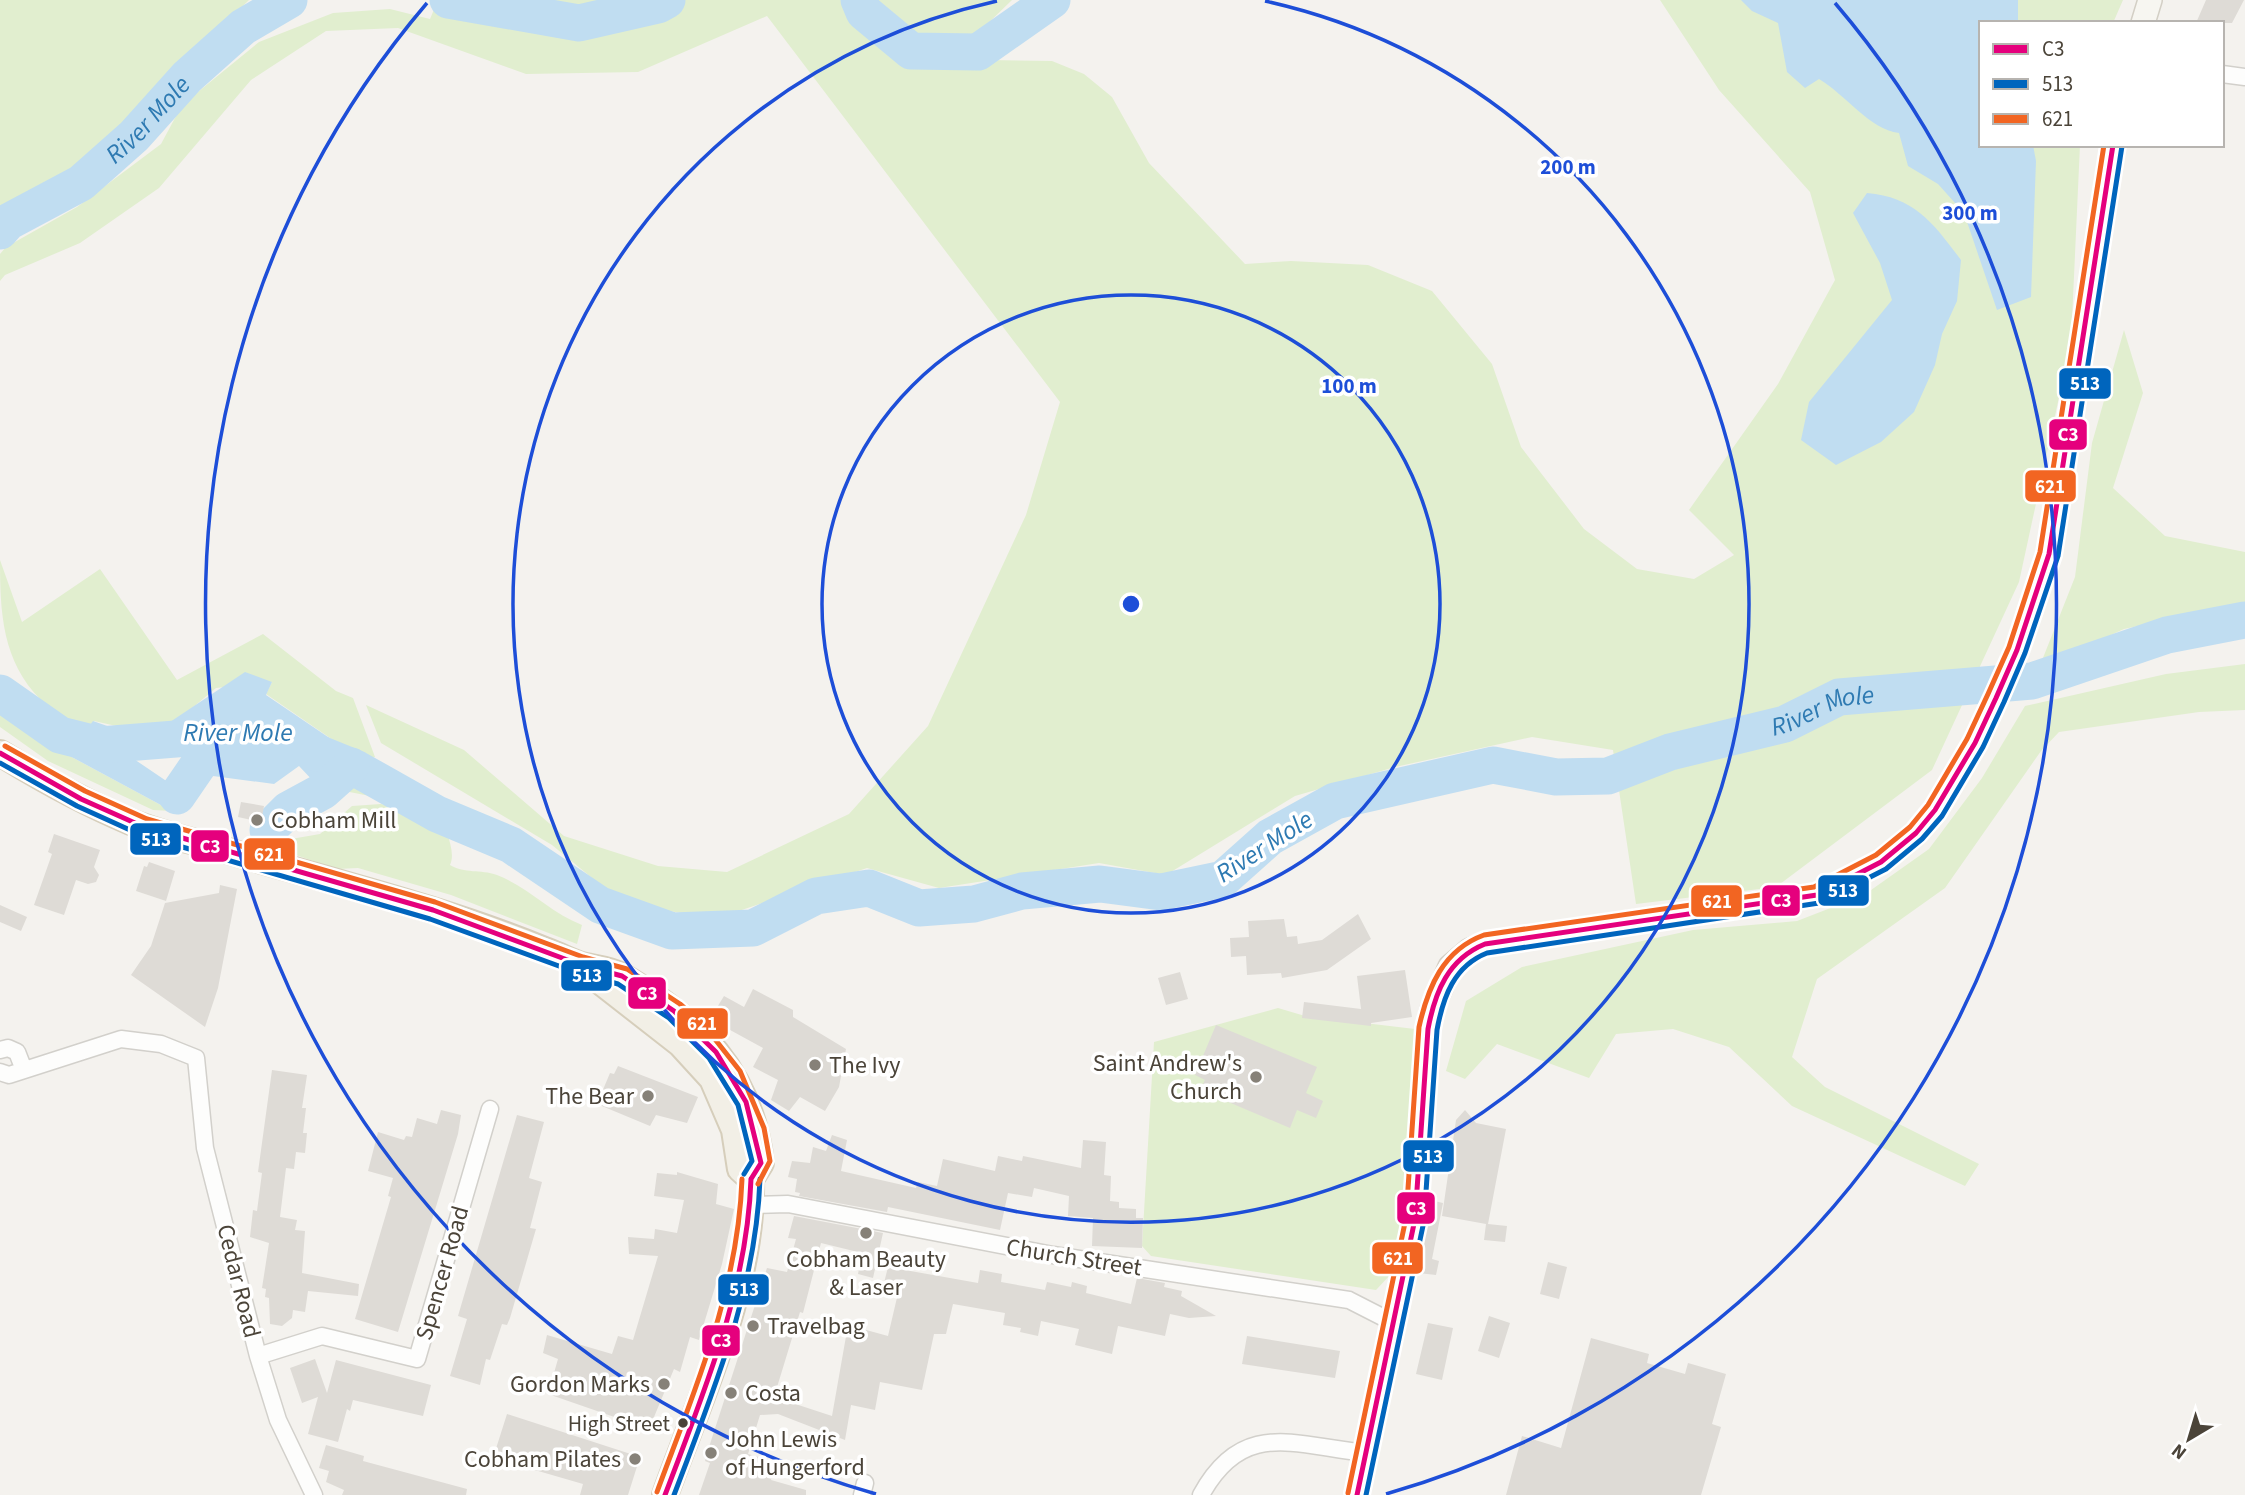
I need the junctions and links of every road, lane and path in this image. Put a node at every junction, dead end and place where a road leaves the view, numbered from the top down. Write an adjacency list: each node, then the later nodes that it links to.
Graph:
1 (2150, 0): 2 (street)
2 (2144, 21)
3 (2224, 74): 4 (street)
4 (2245, 77)
5 (2113, 147): 12 (street)
6 (0, 753): 11 (main road)
7 (0, 1050): 8 (street)
8 (24, 1070): 9 (street); 13 (street, Cedar Road)
9 (0, 1072)
10 (490, 1109): 13 (street, Spencer Road)
11 (751, 1205): 12 (street, Church Street); 16 (main road)
12 (1394, 1323): 14 (street)
13 (258, 1356): 15 (street, Cedar Road)
14 (1367, 1454): 17 (street); 18 (street)
15 (314, 1495)
16 (665, 1495)
17 (1201, 1495)
18 (1357, 1495)

